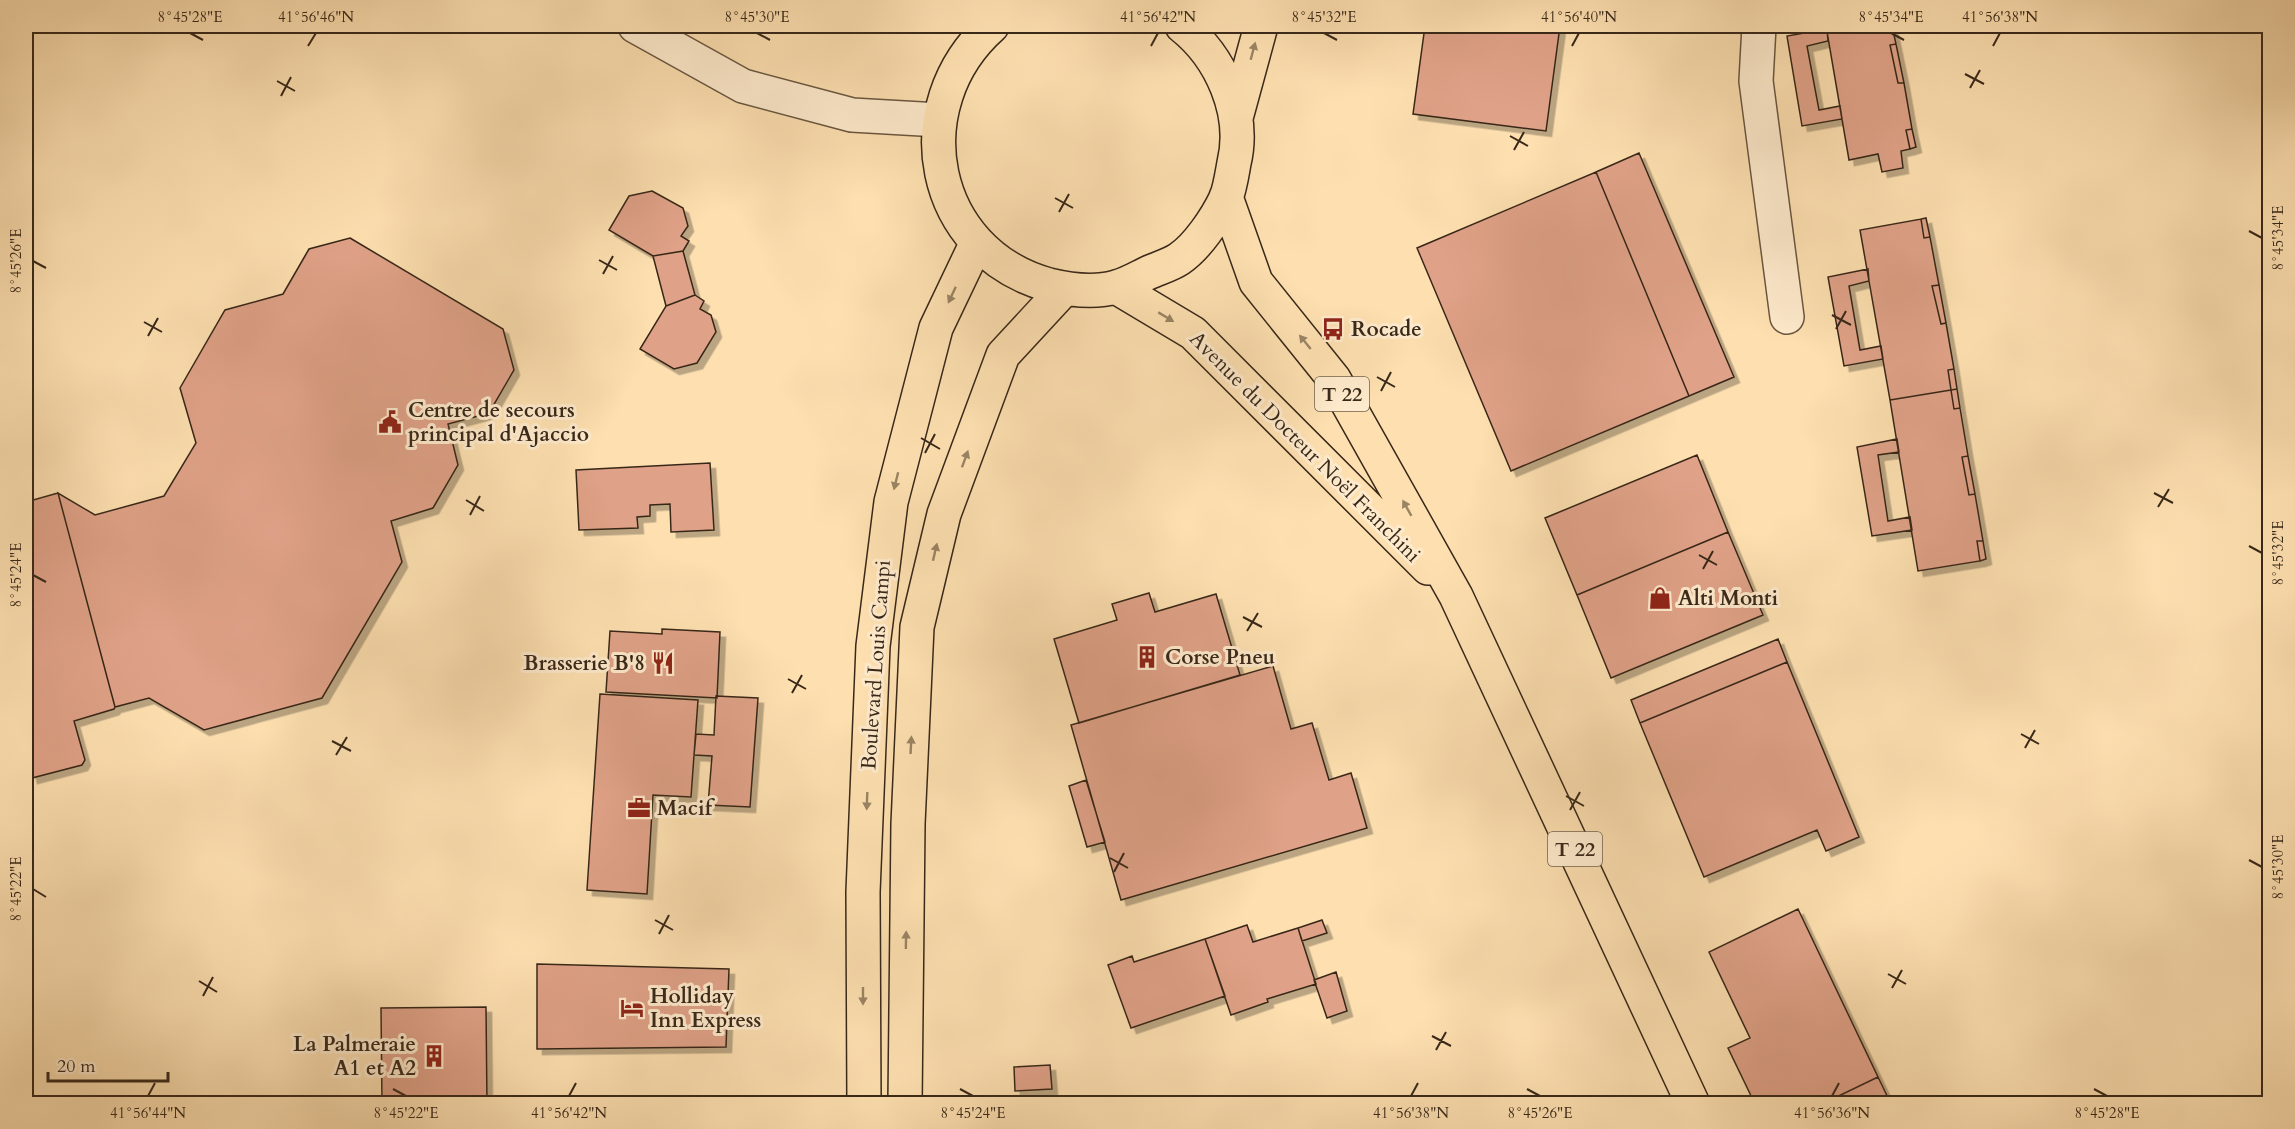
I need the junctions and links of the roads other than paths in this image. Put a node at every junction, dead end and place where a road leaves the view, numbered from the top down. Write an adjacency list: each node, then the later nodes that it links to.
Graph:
1 (635, 26): 7 (street)
2 (1182, 26): 6 (main road)
3 (1262, 26): 6 (main road, one-way to 3)
4 (1759, 26): 12 (street)
5 (981, 30): 7 (main road)
6 (1236, 118): 8 (main road)
7 (939, 120): 9 (main road)
8 (1226, 197): 10 (main road); 13 (main road, Avenue du Docteur Noël Franchini / T 22, one-way to 8)
9 (977, 242): 11 (main road); 14 (main road, Boulevard Louis Campi, one-way to 14)
10 (1116, 287): 11 (main road); 13 (main road, Avenue du Docteur Noël Franchini / T 22, one-way to 13)
11 (1064, 289): 15 (main road, Boulevard Louis Campi, one-way to 11)
12 (1787, 317)
13 (1456, 596): 16 (main road, Avenue du Docteur Noël Franchini / T 22)
14 (864, 1104)
15 (904, 1104)
16 (1694, 1104)

